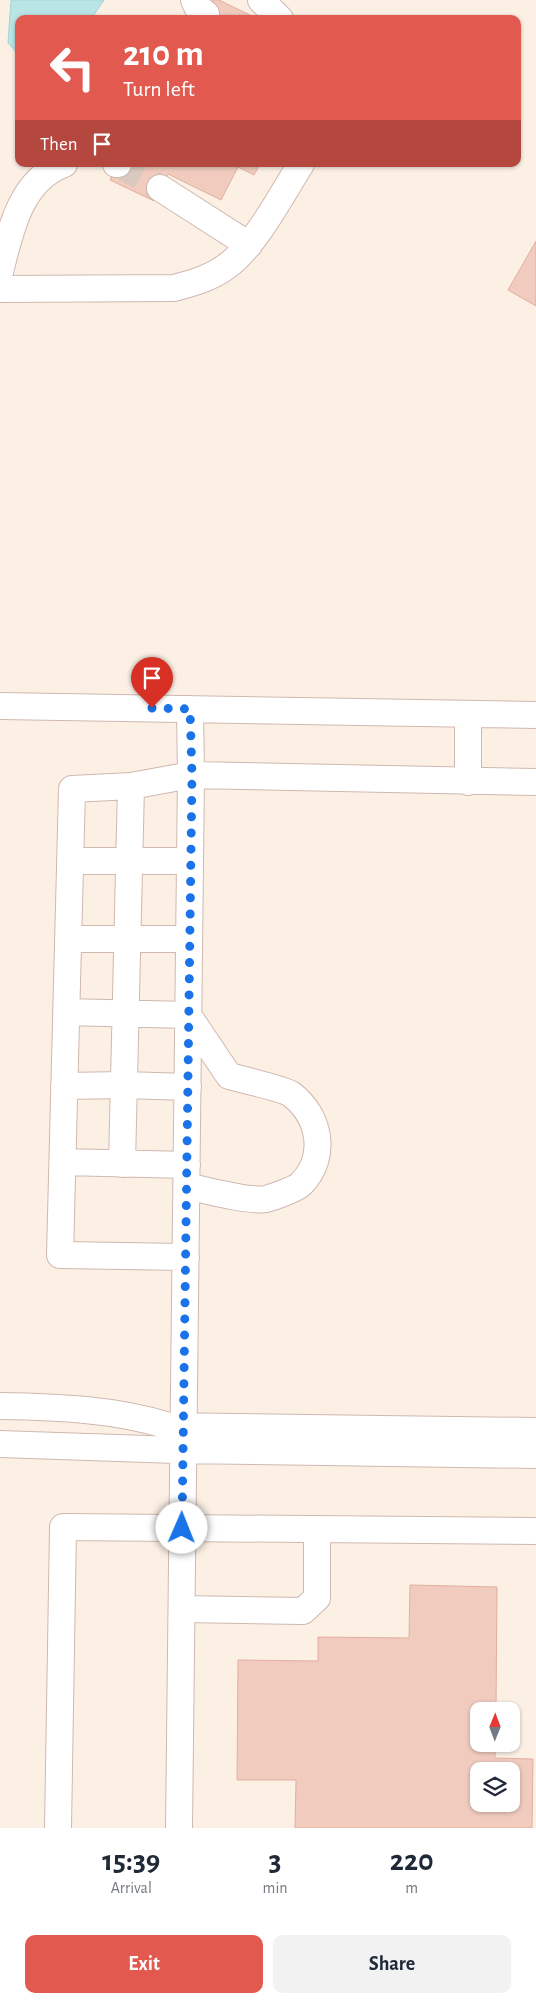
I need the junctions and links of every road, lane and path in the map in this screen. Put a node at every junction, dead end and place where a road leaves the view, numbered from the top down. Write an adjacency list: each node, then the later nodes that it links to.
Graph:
1 (261, 0): 2 (lane)
2 (276, 15)
3 (56, 167): 7 (lane)
4 (299, 167): 6 (lane)
5 (160, 188): 6 (lane)
6 (249, 245): 8 (lane)
7 (0, 272)
8 (0, 289)
9 (0, 706): 10 (lane)
10 (190, 709): 11 (lane); 13 (lane)
11 (468, 714): 12 (lane); 14 (lane)
12 (536, 715)
13 (192, 775): 14 (lane); 16 (lane); 18 (lane)
14 (468, 782): 15 (lane)
15 (536, 782)
16 (131, 786): 17 (lane); 19 (lane)
17 (70, 861): 19 (lane); 21 (lane)
18 (190, 861): 19 (lane); 22 (lane)
19 (129, 862): 20 (lane)
20 (128, 938): 21 (lane); 22 (lane); 24 (lane)
21 (68, 939): 23 (lane)
22 (189, 939): 25 (lane)
23 (66, 1012): 24 (lane); 27 (lane)
24 (126, 1013): 25 (lane); 26 (lane)
25 (188, 1015): 28 (lane); 31 (lane)
26 (124, 1085): 27 (lane); 28 (lane); 30 (lane)
27 (64, 1086): 29 (lane)
28 (188, 1087): 31 (lane)
29 (62, 1162): 30 (lane); 32 (lane)
30 (122, 1164): 31 (lane)
31 (187, 1176): 32 (lane)
32 (186, 1257): 35 (lane)
33 (0, 1406): 35 (lane)
34 (536, 1431): 35 (lane)
35 (184, 1438): 36 (lane); 37 (lane); 38 (lane)
36 (0, 1444)
37 (536, 1455)
38 (182, 1528): 39 (lane); 41 (lane); 42 (lane)
39 (317, 1530): 40 (lane); 41 (lane)
40 (536, 1530)
41 (182, 1609): 43 (lane)
42 (58, 1828)
43 (179, 1828)

